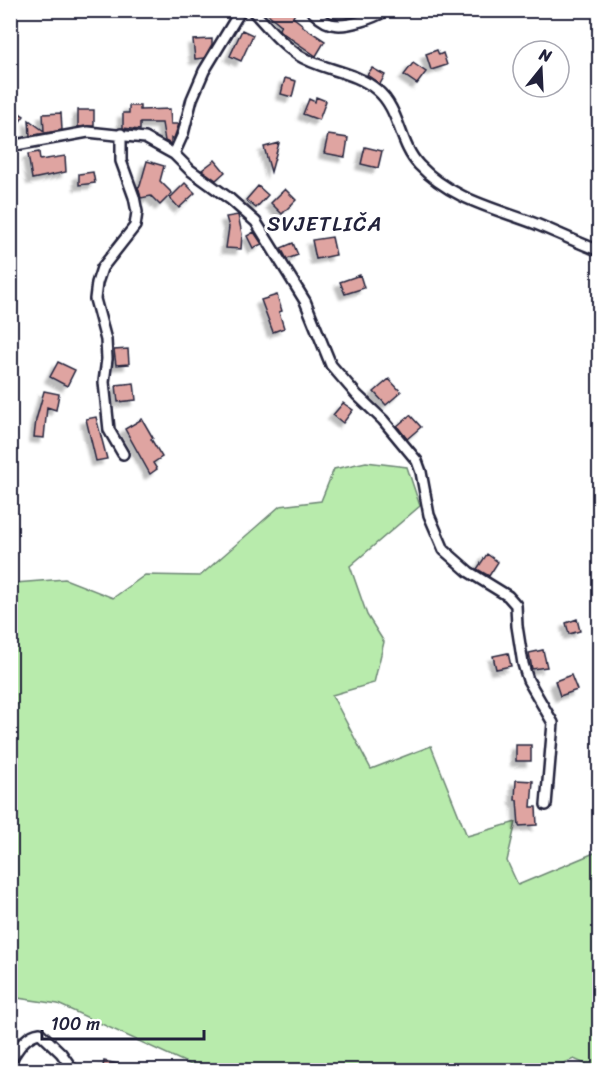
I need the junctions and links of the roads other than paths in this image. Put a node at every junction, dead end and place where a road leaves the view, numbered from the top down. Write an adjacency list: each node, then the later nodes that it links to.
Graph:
1 (241, 10): 7 (street)
2 (252, 10): 8 (street)
3 (311, 10): 4 (street)
4 (387, 10)
5 (121, 134): 6 (street); 7 (street); 9 (street)
6 (10, 146)
7 (174, 154): 10 (street)
8 (600, 251)
9 (123, 454)
10 (546, 805)
11 (10, 1061): 12 (street)
12 (73, 1071)

